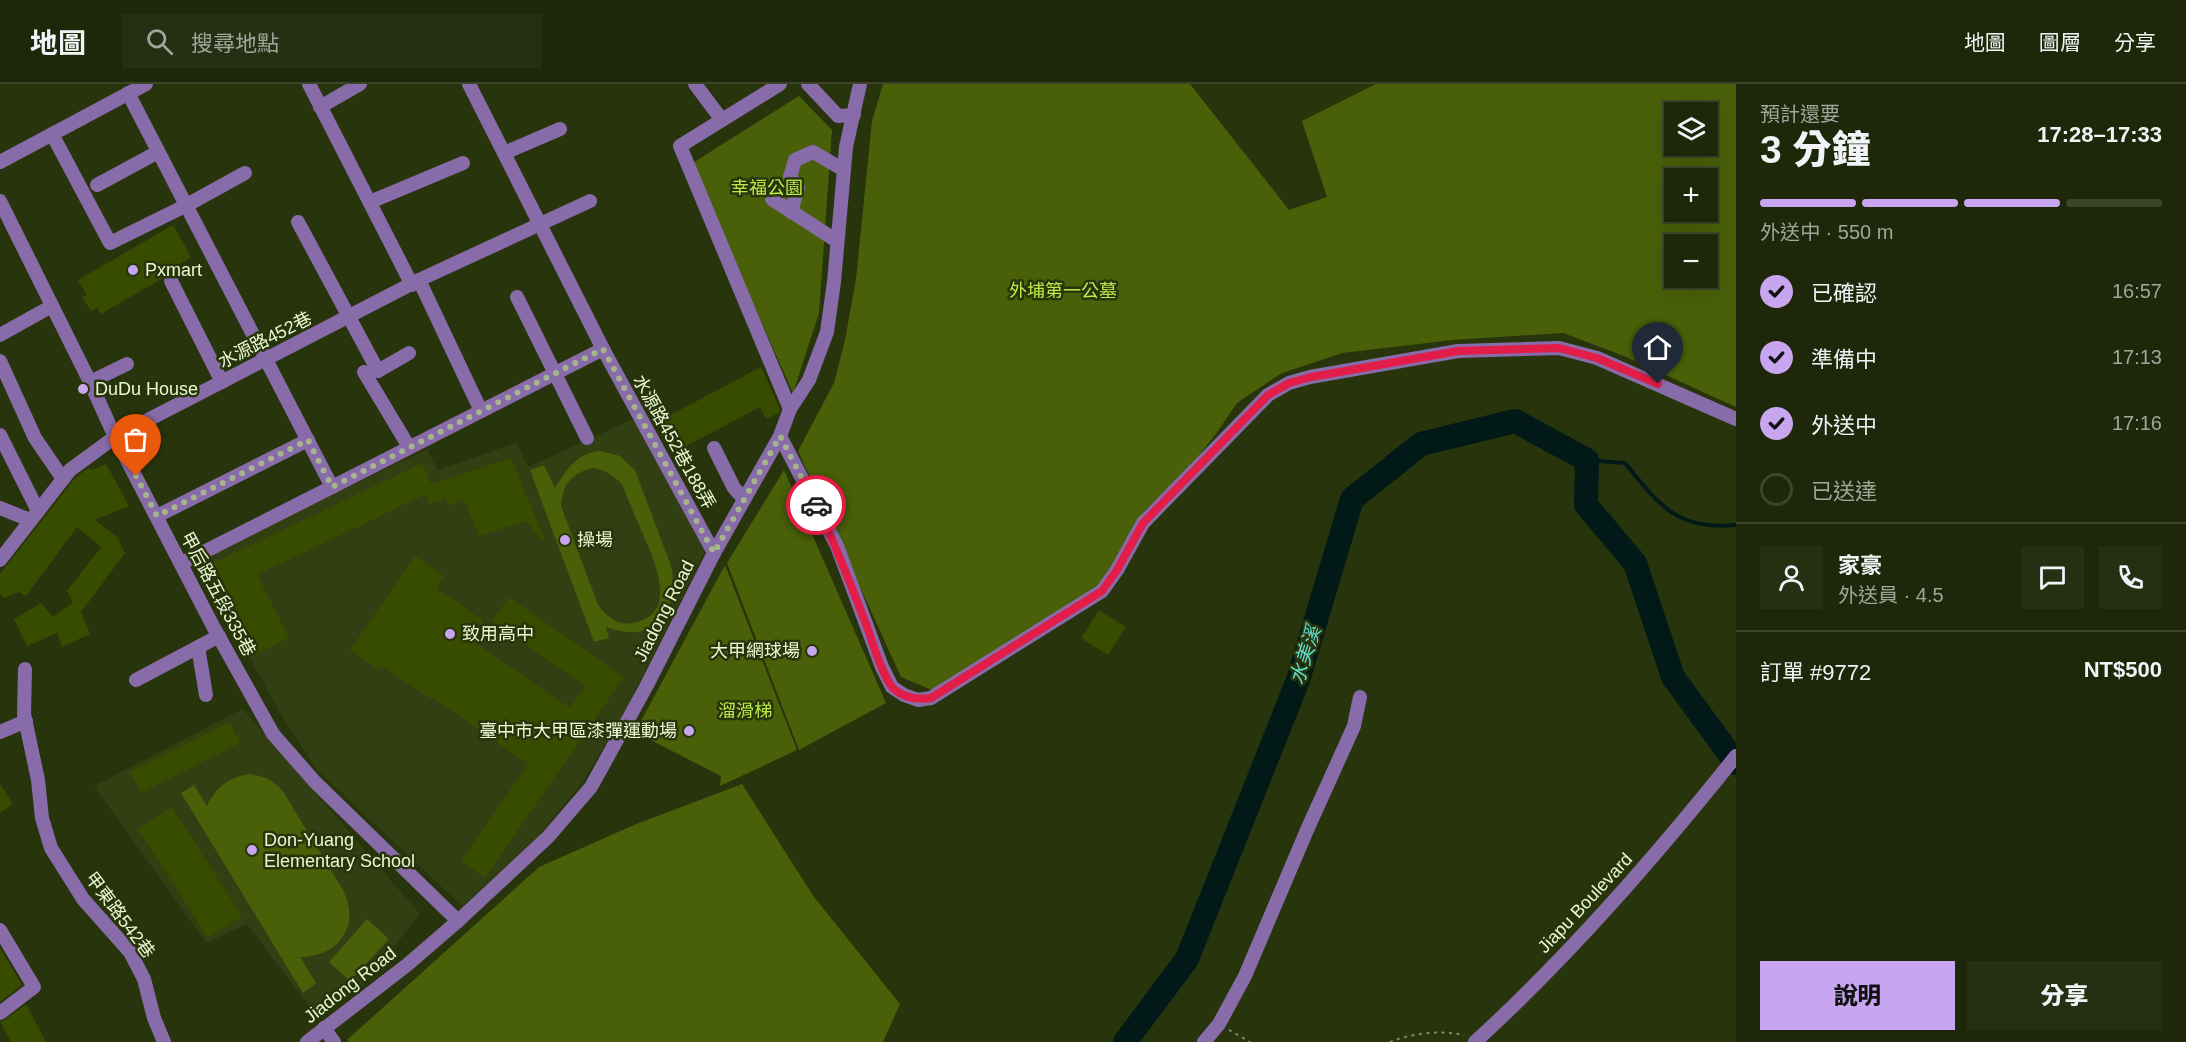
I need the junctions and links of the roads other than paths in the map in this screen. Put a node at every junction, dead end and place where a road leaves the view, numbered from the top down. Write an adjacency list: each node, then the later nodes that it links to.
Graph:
1 (146, 84): 9 (street)
2 (309, 84): 10 (street)
3 (360, 84): 10 (street)
4 (469, 84): 16 (street, 水源路452巷188弄)
5 (695, 84): 12 (street)
6 (780, 84): 12 (street)
7 (808, 84): 11 (street)
8 (860, 84): 11 (street, Jiadong Road)
9 (128, 93): 14 (street); 15 (street)
10 (320, 107): 25 (street)
11 (854, 115): 19 (street, Jiadong Road)
12 (722, 120): 46 (street)
13 (560, 129): 16 (street)
14 (52, 134): 17 (street); 26 (street)
15 (158, 152): 21 (street); 26 (street)
16 (504, 153): 29 (street, 水源路452巷188弄)
17 (0, 162)
18 (463, 163): 25 (street)
19 (844, 170): 27 (street); 30 (street, Jiadong Road)
20 (245, 173): 26 (street)
21 (97, 185)
22 (772, 199): 27 (street)
23 (0, 201): 34 (street, 甲后路五段335巷)
24 (590, 201): 29 (street, 水源路452巷)
25 (370, 202): 32 (street)
26 (187, 205): 39 (street)
27 (790, 212): 30 (street)
28 (298, 222): 35 (street)
29 (541, 226): 32 (street, 水源路452巷); 37 (street, 水源路452巷188弄)
30 (837, 241): 46 (street, Jiadong Road)
31 (171, 281): 45 (street)
32 (416, 283): 35 (street, 水源路452巷); 47 (street)
33 (517, 297): 43 (street)
34 (52, 306): 36 (street); 44 (street, 甲后路五段335巷)
35 (348, 317): 38 (street); 39 (street, 水源路452巷)
36 (0, 335)
37 (603, 349): 43 (street); 62 (street, 水源路452巷188弄)
38 (409, 354)
39 (266, 360): 45 (street, 水源路452巷); 53 (street)
40 (0, 361): 56 (street)
41 (127, 364): 44 (street)
42 (364, 372): 54 (street)
43 (554, 376): 47 (street); 52 (street)
44 (90, 382): 51 (street, 甲后路五段335巷)
45 (222, 382): 51 (street, 水源路452巷)
46 (790, 408): 50 (street, Jiadong Road)
47 (481, 411): 54 (street)
48 (1736, 419): 50 (street)
49 (0, 435): 60 (street)
50 (780, 436): 58 (street, Jiadong Road)
51 (115, 437): 56 (street, 水源路452巷); 61 (street, 甲后路五段335巷)
52 (586, 438)
53 (308, 440): 57 (street); 61 (street)
54 (409, 447): 57 (street)
55 (714, 448): 58 (street)
56 (63, 479): 60 (street, 水源路452巷)
57 (332, 487): 64 (street)
58 (744, 499): 62 (street, Jiadong Road)
59 (0, 508): 60 (street)
60 (34, 516): 63 (street, 水源路452巷)
61 (157, 516): 64 (street, 甲后路五段335巷)
62 (714, 553): 74 (street, Jiadong Road)
63 (0, 560)
64 (182, 563): 65 (street, 甲后路五段335巷)
65 (219, 636): 66 (street); 74 (street, 甲后路五段335巷)
66 (198, 647): 68 (street); 69 (street)
67 (25, 669): 71 (street, 甲東路542巷)
68 (136, 680)
69 (206, 695)
70 (1360, 697): 82 (street)
71 (26, 721): 72 (street); 79 (street, 甲東路542巷)
72 (0, 732)
73 (1736, 756): 78 (street, Jiapu Boulevard)
74 (458, 921): 77 (street, Jiadong Road)
75 (0, 930): 76 (street)
76 (0, 1013)
77 (324, 1028): 80 (street, Jiadong Road); 81 (street)
78 (1477, 1040)
79 (164, 1042)
80 (307, 1042)
81 (334, 1042)
82 (1204, 1042)

